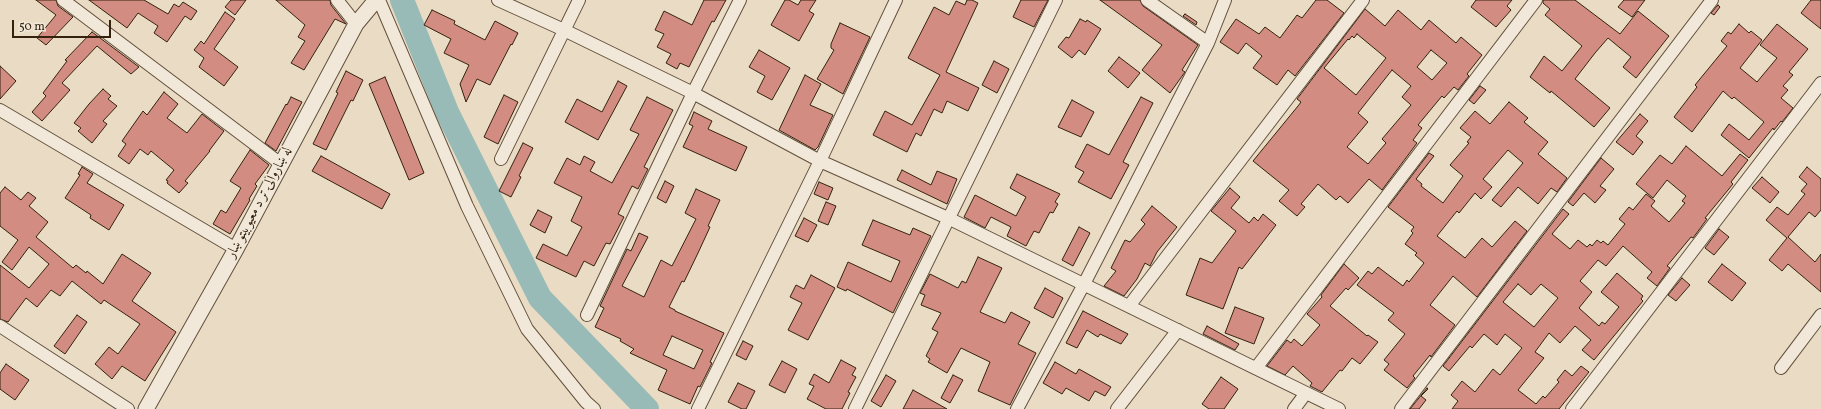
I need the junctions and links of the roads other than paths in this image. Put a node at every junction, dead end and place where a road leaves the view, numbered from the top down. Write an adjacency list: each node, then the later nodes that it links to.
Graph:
1 (63, 0): 22 (street)
2 (337, 0): 14 (street)
3 (377, 0): 14 (street, له ښاروالۍ تر د معیوبیتو ښار); 36 (street)
4 (498, 0): 15 (street)
5 (579, 0): 15 (street)
6 (740, 0): 18 (street)
7 (896, 0): 21 (street)
8 (1056, 0): 23 (street)
9 (1147, 0): 16 (street)
10 (1225, 0): 16 (street)
11 (1363, 0): 26 (street)
12 (1536, 0): 31 (street)
13 (1712, 0): 43 (street)
14 (356, 24): 22 (street, له ښاروالۍ تر د معیوبیتو ښار)
15 (564, 30): 18 (street); 20 (street)
16 (1208, 43): 25 (street)
17 (1821, 83): 44 (street)
18 (693, 93): 21 (street); 27 (street)
19 (0, 110): 24 (street)
20 (501, 159)
21 (820, 161): 23 (street); 37 (street)
22 (281, 164): 24 (street, له ښاروالۍ تر د معیوبیتو ښار)
23 (950, 219): 25 (street); 38 (street)
24 (236, 249): 35 (street, له ښاروالۍ تر د معیوبیتو ښار)
25 (1084, 284): 26 (street); 39 (street)
26 (1129, 306): 30 (street)
27 (587, 315)
28 (1821, 316): 32 (street)
29 (0, 326): 34 (street)
30 (1178, 330): 31 (street); 40 (street)
31 (1256, 368): 33 (street)
32 (1781, 368)
33 (1306, 393): 41 (street); 42 (street)
34 (128, 409)
35 (146, 409)
36 (594, 409)
37 (698, 409)
38 (855, 409)
39 (1017, 409)
40 (1117, 409)
41 (1294, 409)
42 (1339, 409)
43 (1401, 409)
44 (1572, 409)

